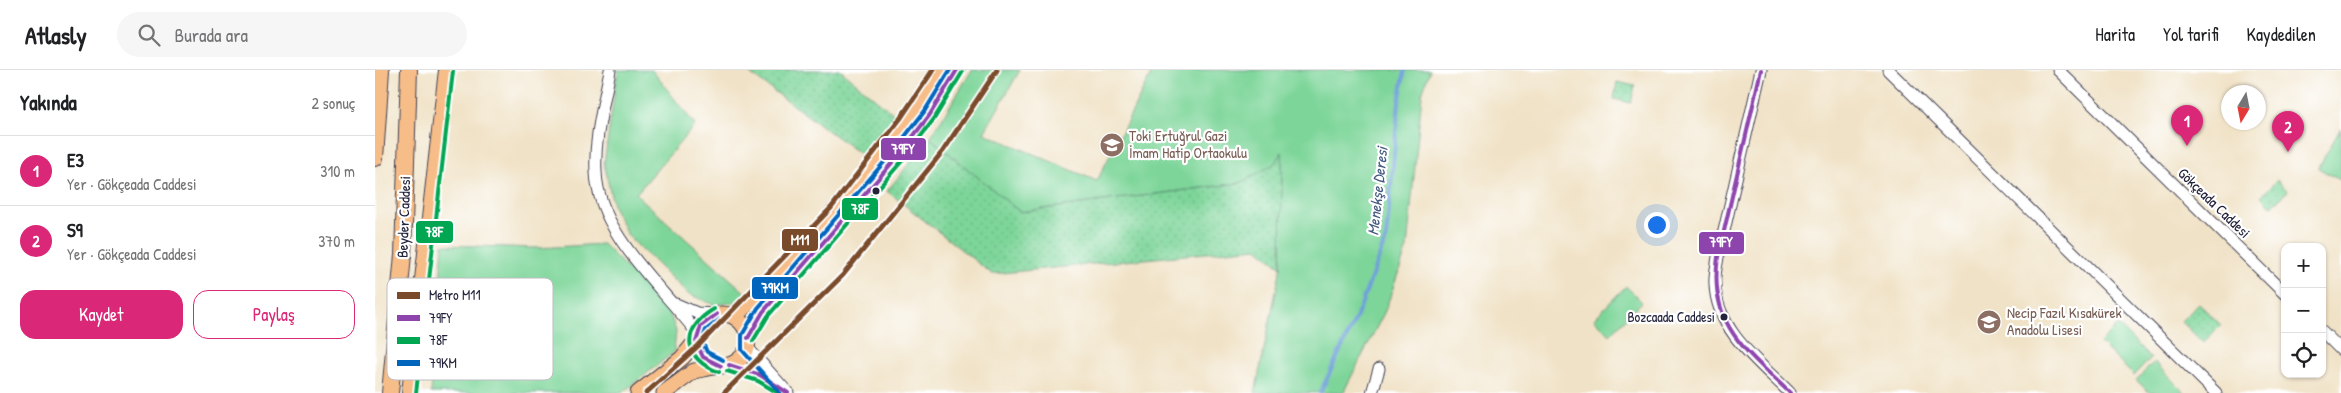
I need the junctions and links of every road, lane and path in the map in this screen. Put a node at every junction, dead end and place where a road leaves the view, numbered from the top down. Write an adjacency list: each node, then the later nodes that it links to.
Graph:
1 (381, 70): 10 (highway)
2 (409, 70): 11 (highway, Beyder Caddesi)
3 (447, 70): 12 (highway)
4 (610, 70): 14 (street)
5 (941, 70): 16 (main road)
6 (957, 70): 19 (main road)
7 (1761, 70): 32 (street)
8 (1888, 70): 33 (street)
9 (2058, 70): 13 (street, Gökçeada Caddesi)
10 (375, 158)
11 (401, 278)
12 (424, 278)
13 (2281, 290)
14 (674, 304): 15 (street); 18 (street)
15 (717, 314): 16 (main road); 18 (main road)
16 (734, 317): 19 (main road)
17 (2324, 333): 20 (street)
18 (697, 337): 21 (main road); 28 (main road)
19 (748, 343): 21 (main road); 25 (street)
20 (2341, 350)
21 (725, 365): 25 (street); 29 (main road)
22 (1379, 369): 31 (street)
23 (391, 380): 26 (highway, Beyder Caddesi)
24 (412, 380): 27 (highway)
25 (779, 385): 30 (street)
26 (390, 393)
27 (411, 393)
28 (638, 393)
29 (664, 393)
30 (788, 393)
31 (1372, 393)
32 (1790, 393)
33 (2216, 393)

